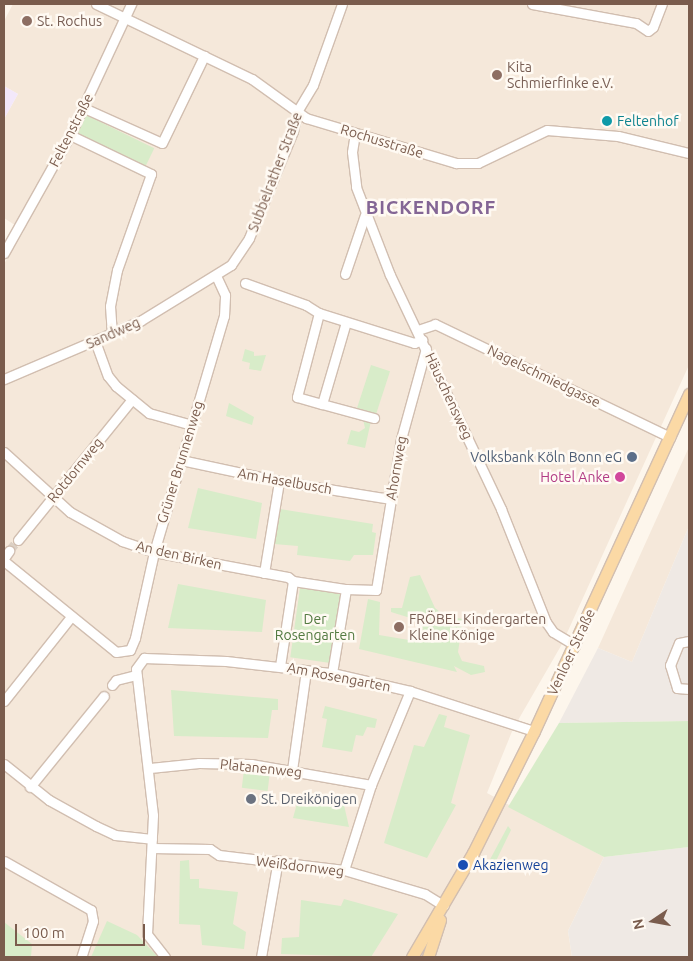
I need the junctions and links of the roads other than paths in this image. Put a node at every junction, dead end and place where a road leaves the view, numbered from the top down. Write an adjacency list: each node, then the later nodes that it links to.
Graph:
1 (96, 4): 6 (street, Rochusstraße)
2 (132, 4): 6 (street, Feltenstraße)
3 (342, 4): 9 (street, Subbelrather Straße)
4 (532, 4): 5 (street)
5 (662, 4)
6 (125, 18): 7 (street, Rochusstraße); 8 (street, Feltenstraße)
7 (204, 56): 8 (street); 9 (street, Rochusstraße)
8 (84, 108): 11 (street, Feltenstraße)
9 (298, 110): 10 (street, Rochusstraße); 16 (street, Subbelrather Straße)
10 (354, 133): 12 (street, Rochusstraße); 13 (street, Häuschensweg)
11 (70, 135): 14 (street, Feltenstraße); 21 (street)
12 (689, 153)
13 (365, 215): 15 (street); 20 (street, Häuschensweg)
14 (4, 253)
15 (345, 274)
16 (216, 276): 21 (street, Sandweg); 29 (street, Grüner Brunnenweg)
17 (245, 283): 18 (street)
18 (318, 313): 19 (street); 27 (street)
19 (346, 322): 23 (street); 27 (street)
20 (418, 330): 23 (street, Häuschensweg); 30 (street, Nagelschmiedgasse)
21 (112, 333): 22 (street, Sandweg)
22 (95, 341): 24 (street, Sandweg); 26 (street)
23 (424, 344): 35 (street, Ahornweg); 45 (street, Häuschensweg)
24 (4, 379)
25 (689, 394): 30 (main road, Venloer Straße)
26 (132, 399): 29 (street); 34 (street, Rotdornweg)
27 (322, 404): 28 (street)
28 (374, 418)
29 (192, 425): 32 (street, Grüner Brunnenweg)
30 (670, 437): 45 (main road, Venloer Straße)
31 (4, 452): 34 (street, An den Birken)
32 (181, 460): 33 (street, Am Haselbusch); 37 (street, Grüner Brunnenweg)
33 (279, 481): 35 (street, Am Haselbusch); 39 (street)
34 (53, 497): 36 (street, Rotdornweg); 37 (street, An den Birken)
35 (390, 499): 42 (street, Ahornweg)
36 (18, 540)
37 (154, 552): 39 (street, An den Birken); 43 (street, Grüner Brunnenweg)
38 (6, 557): 43 (street)
39 (264, 573): 40 (street, An den Birken)
40 (293, 581): 41 (street, An den Birken); 46 (street)
41 (346, 589): 42 (street, An den Birken); 48 (street)
42 (376, 590)
43 (70, 618): 54 (street)
44 (689, 641): 51 (street)
45 (575, 645): 55 (main road, Venloer Straße)
46 (280, 666): 47 (street, Am Rosengarten); 49 (street, Am Rosengarten)
47 (306, 670): 48 (street, Am Rosengarten); 58 (street)
48 (332, 674): 52 (street, Am Rosengarten)
49 (136, 675): 50 (street); 57 (street)
50 (112, 686)
51 (689, 689)
52 (410, 691): 55 (street, Am Rosengarten); 59 (street)
53 (104, 696): 60 (street)
54 (4, 700)
55 (534, 731): 65 (main road, Venloer Straße)
56 (4, 764): 60 (street, Weißdornweg)
57 (150, 768): 58 (street, Platanenweg); 61 (street)
58 (292, 770): 59 (street, Platanenweg)
59 (371, 785): 64 (street)
60 (30, 787): 61 (street, Weißdornweg)
61 (152, 843): 62 (street, Weißdornweg); 67 (street)
62 (278, 860): 64 (street, Weißdornweg); 68 (street)
63 (4, 861): 66 (street)
64 (344, 870): 65 (street, Weißdornweg)
65 (444, 906): 69 (main road, Venloer Straße); 70 (main road, Venloer Straße)
66 (81, 957)
67 (165, 957)
68 (260, 957)
69 (412, 957)
70 (428, 957)

